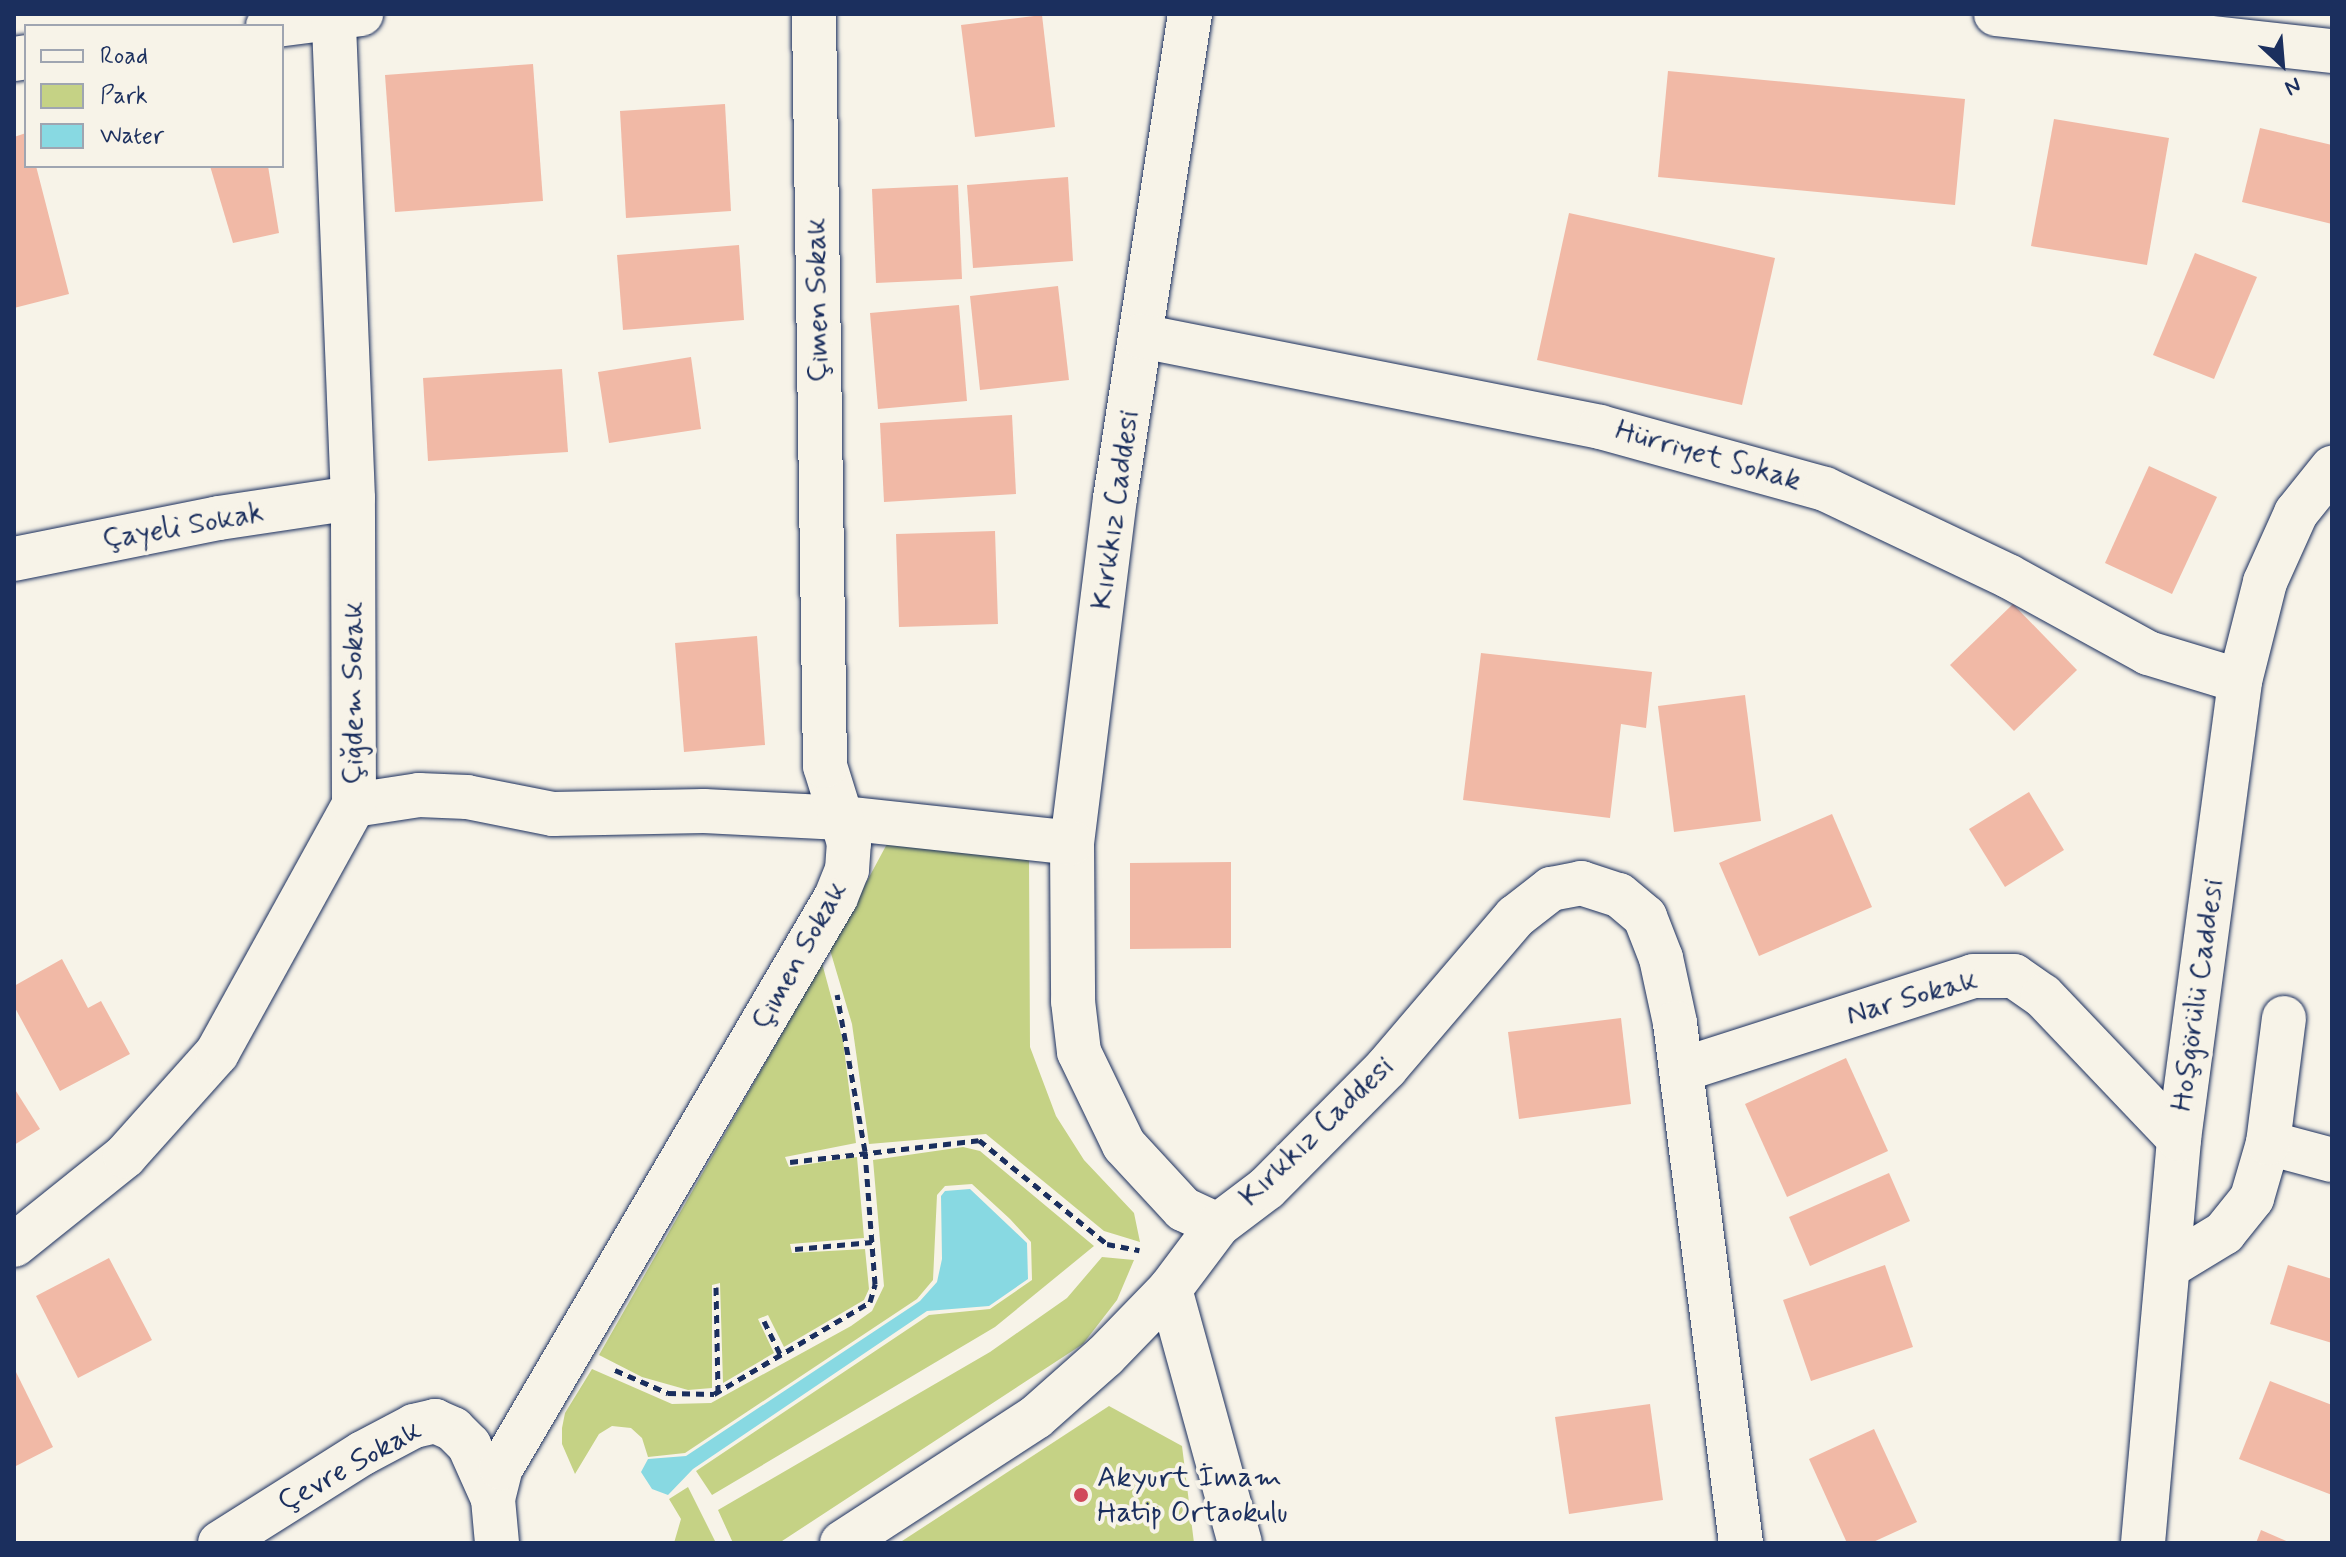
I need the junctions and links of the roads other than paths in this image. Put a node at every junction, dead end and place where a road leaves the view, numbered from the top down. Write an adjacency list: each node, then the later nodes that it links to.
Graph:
1 (814, 14): 13 (street, Çimen Sokak)
2 (1190, 14): 7 (street, Kırkkız Caddesi)
3 (1996, 14): 6 (street)
4 (348, 16): 5 (street); 9 (street, Çiğdem Sokak)
5 (284, 24)
6 (2332, 51)
7 (1141, 336): 11 (street, Hürriyet Sokak); 14 (street, Kırkkız Caddesi)
8 (2332, 468): 11 (street, Hoşgörülü Caddesi)
9 (353, 498): 10 (street, Çayeli Sokak); 12 (street, Çiğdem Sokak)
10 (14, 559)
11 (2240, 681): 17 (street, Hoşgörülü Caddesi)
12 (354, 805): 13 (street); 21 (street, Çiğdem Sokak)
13 (843, 818): 14 (street); 24 (street, Çimen Sokak)
14 (1072, 843): 20 (street, Kırkkız Caddesi)
15 (2284, 1018): 18 (street)
16 (1681, 1070): 17 (street, Nar Sokak); 20 (street, Kırkkız Caddesi); 29 (street, Kırkkız Caddesi)
17 (2179, 1139): 22 (street, Hoşgörülü Caddesi)
18 (2268, 1143): 19 (street); 22 (street)
19 (2332, 1160)
20 (1218, 1225): 23 (street)
21 (14, 1245)
22 (2168, 1267): 30 (street, Hoşgörülü Caddesi)
23 (1181, 1275): 27 (street); 28 (street)
24 (493, 1499): 25 (street, Çevre Sokak); 26 (street, Çimen Sokak)
25 (220, 1543)
26 (497, 1543)
27 (842, 1543)
28 (1240, 1543)
29 (1741, 1543)
30 (2143, 1543)

